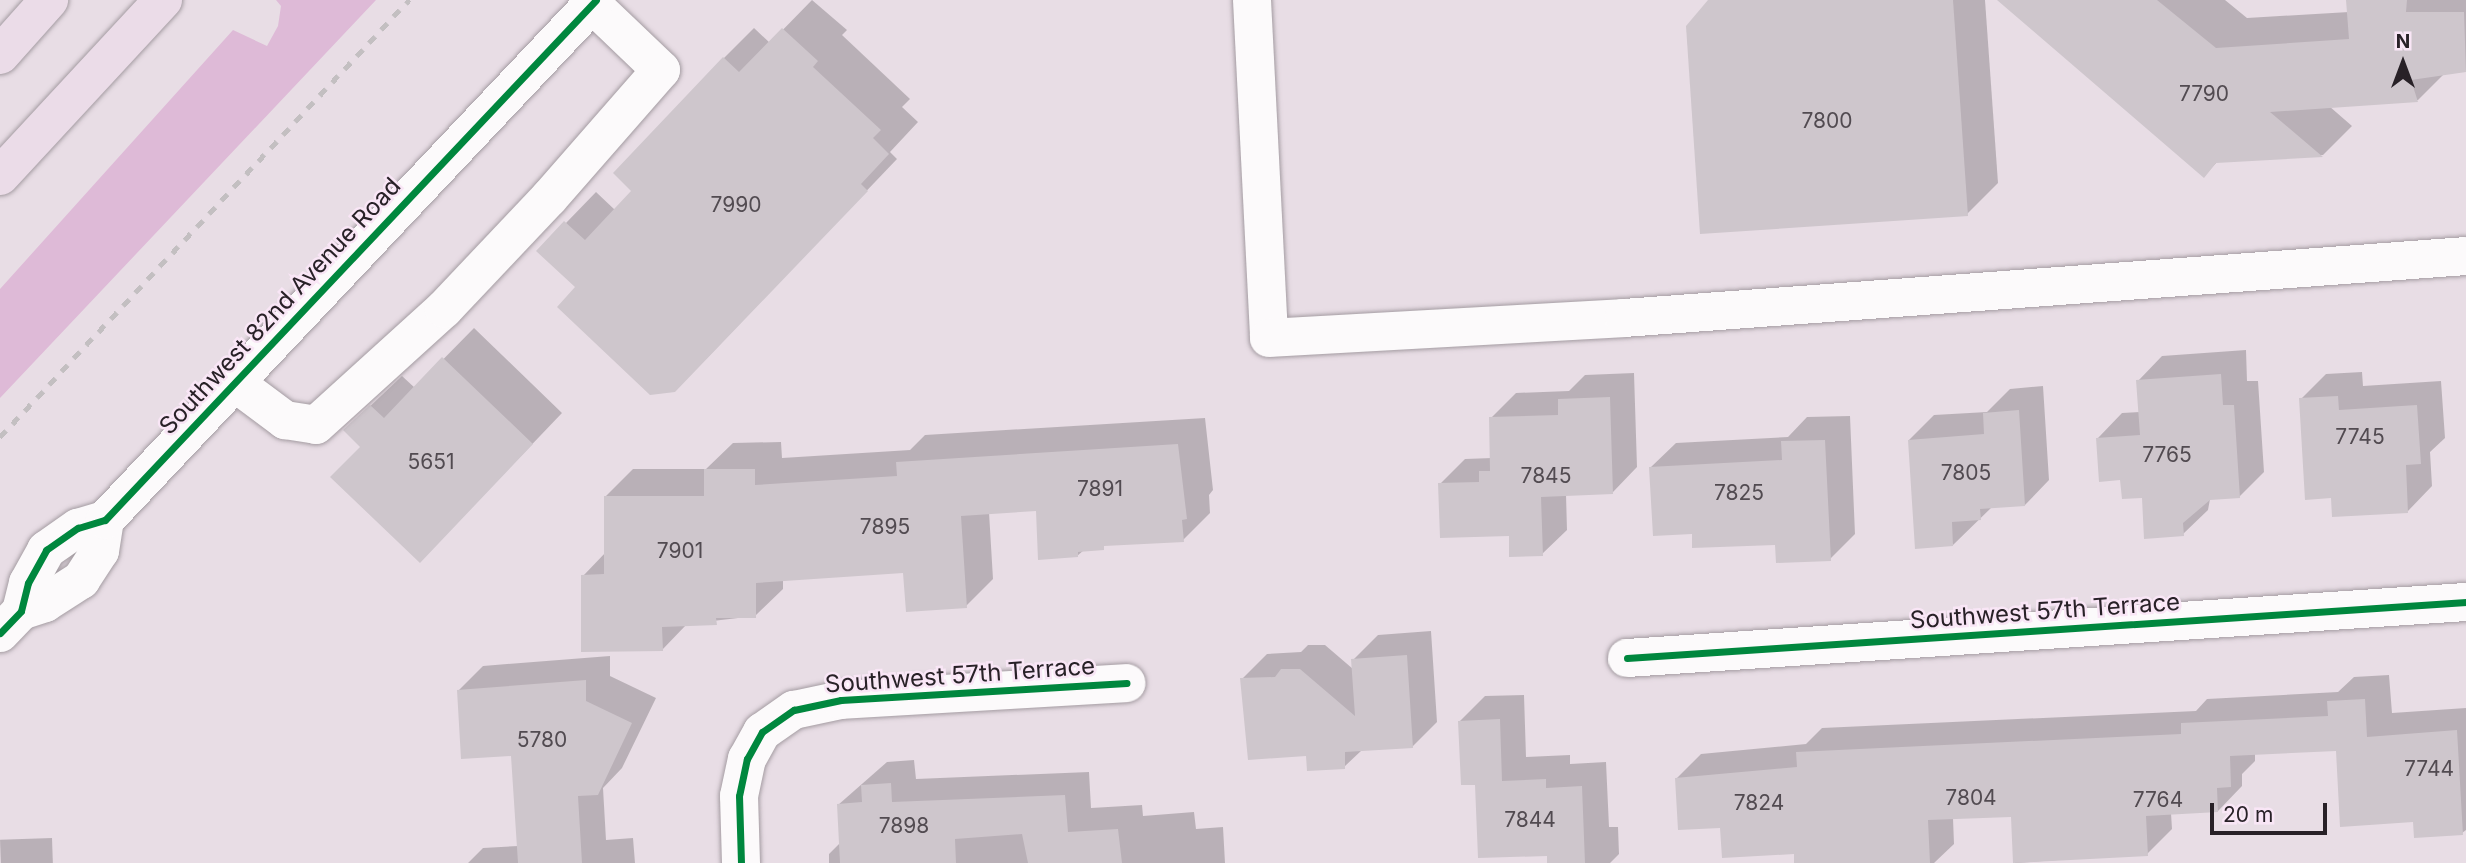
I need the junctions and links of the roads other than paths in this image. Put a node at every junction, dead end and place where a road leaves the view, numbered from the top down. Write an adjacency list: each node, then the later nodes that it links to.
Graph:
1 (49, 0): 5 (highway)
2 (163, 0): 6 (highway)
3 (1252, 0): 7 (street)
4 (594, 2): 8 (street, Southwest 82nd Avenue Road); 8 (street)
5 (0, 55)
6 (0, 176)
7 (2466, 256)
8 (234, 382): 10 (street, Southwest 82nd Avenue Road)
9 (2466, 602): 11 (street, Southwest 57th Terrace)
10 (10, 622)
11 (1627, 658)
12 (1126, 683): 13 (street, Southwest 57th Terrace)
13 (741, 863)

